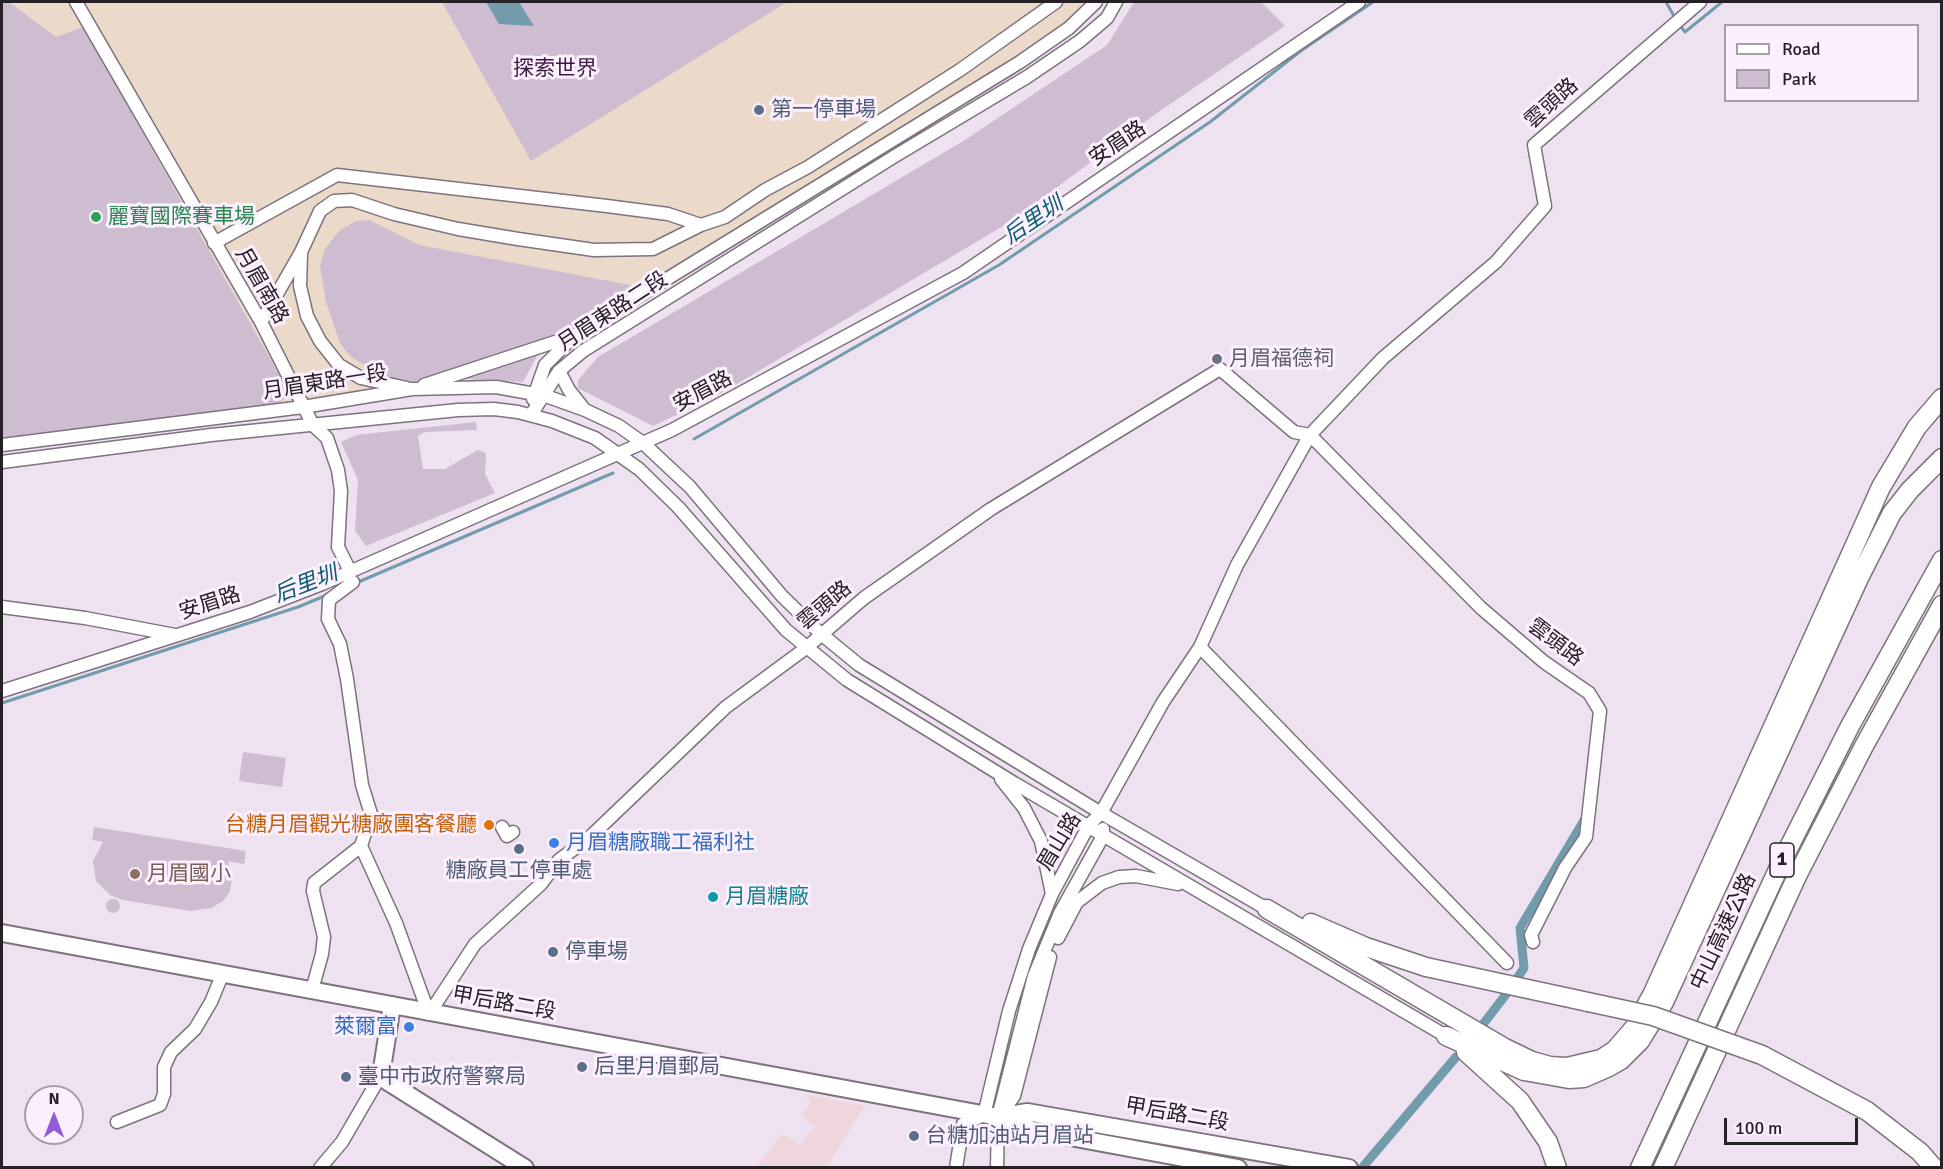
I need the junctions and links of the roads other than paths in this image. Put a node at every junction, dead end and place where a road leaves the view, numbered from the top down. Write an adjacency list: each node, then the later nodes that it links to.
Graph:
1 (76, 2): 8 (street, 月眉南路)
2 (1056, 2): 7 (street)
3 (1096, 2): 11 (street, 月眉東路二段)
4 (1116, 2): 12 (street, 月眉東路二段)
5 (1359, 2): 21 (street, 安眉路)
6 (1700, 2): 20 (street, 雲頭路)
7 (701, 225): 8 (street); 9 (street)
8 (214, 243): 10 (street, 月眉南路)
9 (301, 252): 10 (street); 13 (street)
10 (261, 322): 16 (street, 月眉南路)
11 (574, 336): 13 (street); 14 (street, 月眉東路二段)
12 (559, 371): 14 (street, 月眉東路二段); 17 (street)
13 (412, 389): 14 (street, 月眉東路一段); 16 (street, 月眉東路一段)
14 (539, 395): 17 (street, 月眉東路一段); 18 (street, 月眉東路二段)
15 (1941, 398): 42 (highway)
16 (303, 406): 19 (street, 月眉南路); 22 (street, 月眉東路一段)
17 (585, 410): 21 (street, 月眉東路一段)
18 (531, 415): 19 (street, 月眉東路一段); 23 (street, 月眉東路一段)
19 (314, 425): 25 (street, 月眉東路一段); 27 (street, 月眉南路)
20 (1310, 435): 30 (street, 雲頭路); 32 (street, 雲頭路); 44 (street, 雲頭路)
21 (643, 443): 23 (street, 安眉路); 30 (street, 月眉東路一段)
22 (2, 445)
23 (618, 454): 27 (street, 安眉路); 33 (street, 月眉東路一段)
24 (1941, 458): 50 (highway)
25 (2, 462)
26 (1941, 561): 61 (highway, 中山高速公路 / 1)
27 (352, 576): 31 (street, 安眉路); 39 (street)
28 (2, 607): 31 (street)
29 (1939, 613): 62 (highway, 中山高速公路 / 1)
30 (820, 633): 33 (street, 雲頭路); 36 (street, 月眉東路一段)
31 (178, 635): 34 (street, 安眉路)
32 (1200, 647): 36 (street, 雲頭路); 45 (street)
33 (806, 648): 35 (street, 月眉東路一段); 49 (street, 雲頭路)
34 (2, 691)
35 (997, 773): 37 (street, 月眉東路一段); 41 (street)
36 (1101, 813): 37 (street, 眉山路); 38 (street, 眉山路); 42 (street, 月眉東路一段)
37 (1089, 825): 38 (street, 月眉東路一段); 41 (street, 眉山路)
38 (1103, 836): 40 (street, 月眉東路一段); 52 (street, 眉山路)
39 (361, 846): 47 (street); 49 (street)
40 (1189, 886): 50 (street, 月眉東路一段); 52 (street)
41 (1052, 894): 52 (street, 眉山路)
42 (1267, 909): 63 (highway, bridge)
43 (2, 933): 46 (main road, 甲后路二段)
44 (1533, 942)
45 (1507, 963)
46 (223, 973): 47 (main road, 甲后路二段); 53 (street)
47 (312, 990): 48 (main road, 甲后路二段)
48 (392, 1005): 49 (main road, 甲后路二段); 51 (main road)
49 (429, 1014): 52 (main road, 甲后路二段)
50 (1446, 1036): 60 (highway)
51 (381, 1075): 54 (street); 55 (main road)
52 (991, 1116): 56 (street); 57 (street, 眉山路); 58 (main road, 甲后路二段); 59 (main road, 甲后路二段)
53 (117, 1122)
54 (320, 1167)
55 (525, 1167)
56 (956, 1167)
57 (997, 1167)
58 (1238, 1167)
59 (1349, 1167)
60 (1557, 1167)
61 (1640, 1167)
62 (1663, 1167)
63 (1934, 1167)

